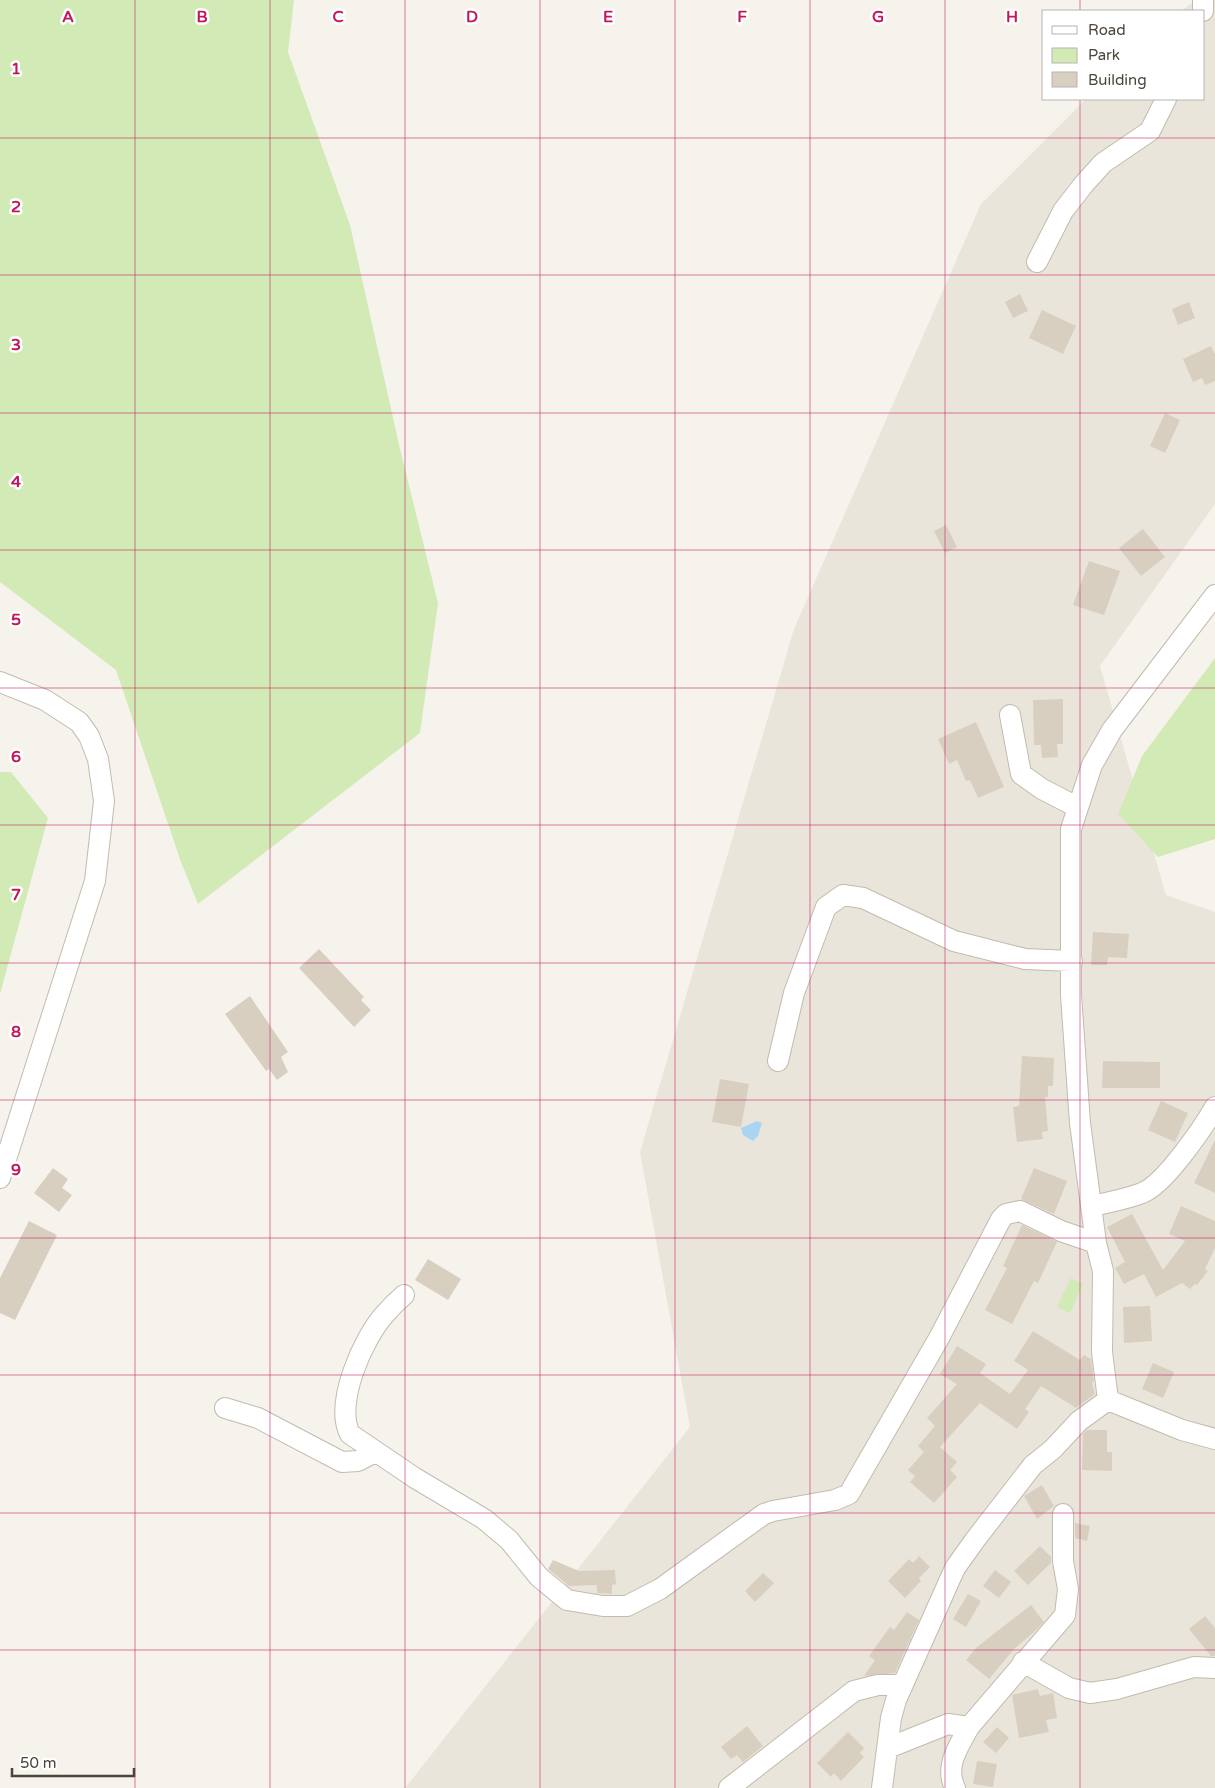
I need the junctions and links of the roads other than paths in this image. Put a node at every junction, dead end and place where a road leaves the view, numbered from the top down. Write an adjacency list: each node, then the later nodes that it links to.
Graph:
1 (1166, 100): 2 (street)
2 (1037, 262)
3 (1215, 595): 6 (street)
4 (0, 682): 10 (street)
5 (1010, 715): 6 (street)
6 (1077, 807): 7 (street)
7 (1072, 961): 8 (street); 11 (street)
8 (778, 1061)
9 (1215, 1108): 11 (street)
10 (0, 1178)
11 (1093, 1206): 12 (street)
12 (1096, 1244): 14 (street); 17 (street)
13 (404, 1295): 17 (street)
14 (1108, 1400): 16 (street); 21 (street)
15 (225, 1408): 17 (street)
16 (1215, 1439)
17 (375, 1452)
18 (1063, 1514): 19 (street)
19 (1023, 1662): 20 (street); 22 (street)
20 (1215, 1668)
21 (903, 1685): 23 (street); 24 (street)
22 (969, 1727): 23 (street); 26 (street)
23 (888, 1748): 25 (street)
24 (729, 1788)
25 (882, 1788)
26 (955, 1788)

